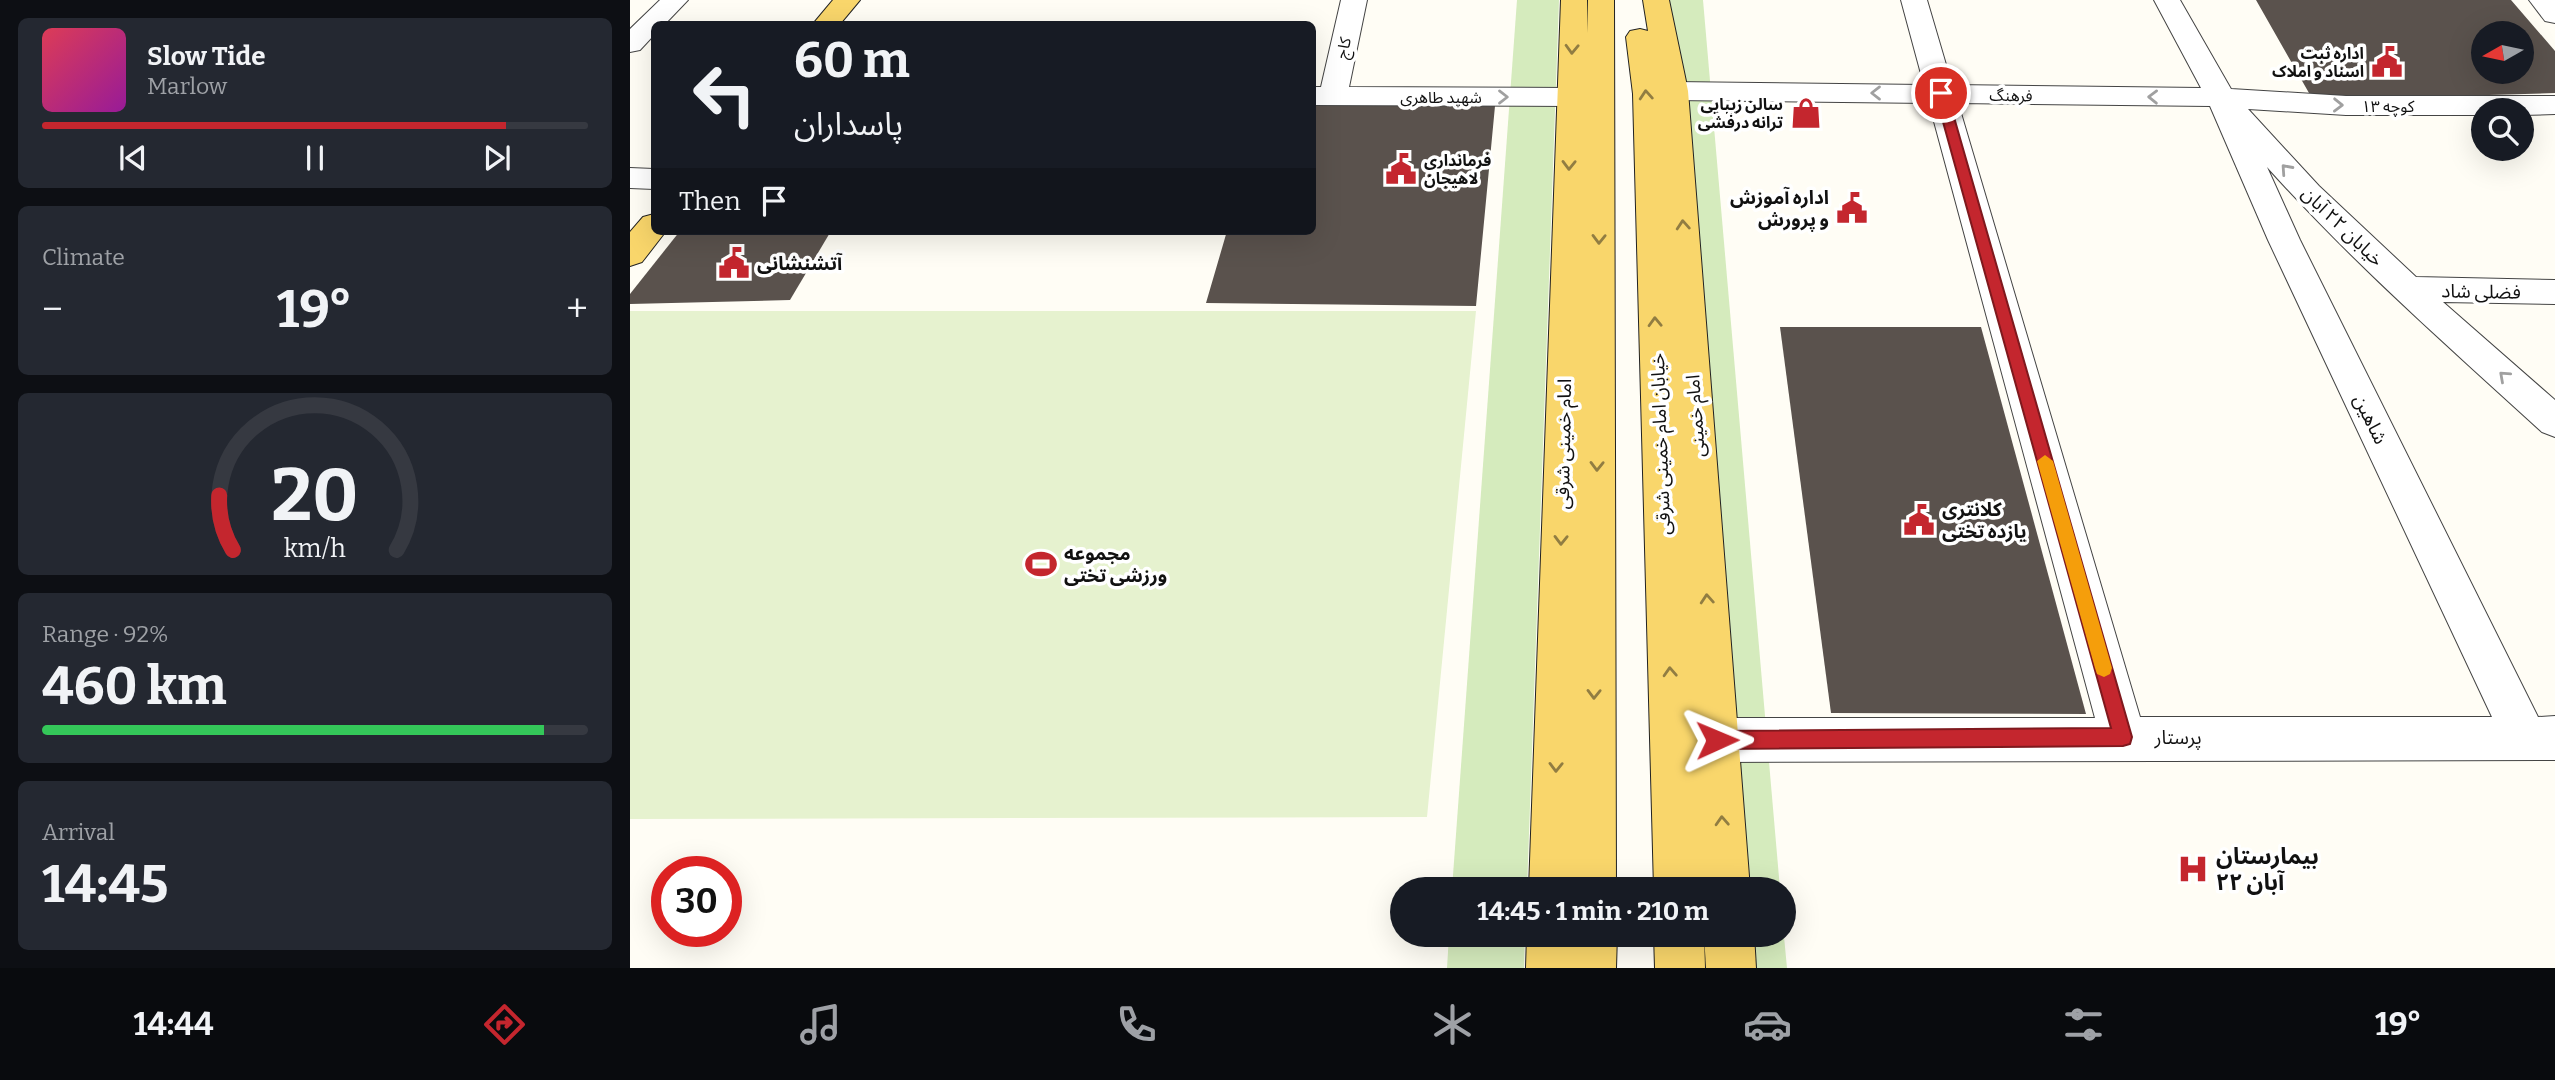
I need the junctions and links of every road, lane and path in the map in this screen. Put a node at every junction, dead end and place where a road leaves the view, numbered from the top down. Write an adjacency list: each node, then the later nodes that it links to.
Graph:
1 (675, 0): 12 (street)
2 (847, 0): 13 (main road)
3 (1354, 0): 18 (street, کاج)
4 (1574, 0): 19 (main road, امام خمینی شرقی, one-way to 19)
5 (1601, 0): 33 (main road, one-way to 33)
6 (1636, 0): 34 (main road, خیابان امام خمینی شرقی, one-way to 6)
7 (1656, 0): 16 (main road)
8 (1914, 0): 17 (street)
9 (2167, 0): 20 (street, خیابان ۲۲ آبان)
10 (2542, 0): 11 (street)
11 (2555, 15)
12 (654, 21)
13 (829, 21)
14 (651, 23): 15 (street)
15 (630, 44)
16 (1674, 91): 17 (street, فرهنگ, one-way to 16); 31 (main road, امام خمینی, one-way to 16)
17 (1941, 93): 20 (street, فرهنگ, one-way to 17); 29 (street)
18 (1323, 96): 19 (street, شهید طاهری, one-way to 19)
19 (1570, 97): 32 (main road, امام خمینی شرقی, one-way to 32)
20 (2221, 97): 21 (street, کوچه ۱۳, one-way to 21); 26 (street, خیابان ۲۲ آبان, one-way to 20); 30 (street, شاهین)
21 (2555, 105)
22 (630, 178): 23 (street)
23 (651, 179)
24 (651, 229): 25 (main road)
25 (630, 254)
26 (2407, 289): 27 (street, فضلی شاد); 28 (street, خیابان ۲۲ آبان, one-way to 26)
27 (2555, 292)
28 (2555, 422)
29 (2123, 737): 30 (street, پرستار); 31 (street, پرستار)
30 (2540, 738)
31 (1717, 740): 35 (main road, one-way to 31)
32 (1553, 877)
33 (1592, 877)
34 (1678, 877)
35 (1725, 877)
36 (1552, 947): 40 (main road)
37 (1592, 947): 41 (main road)
38 (1679, 947): 42 (main road)
39 (1730, 947): 43 (main road)
40 (1551, 968)
41 (1591, 968)
42 (1680, 968)
43 (1731, 968)

